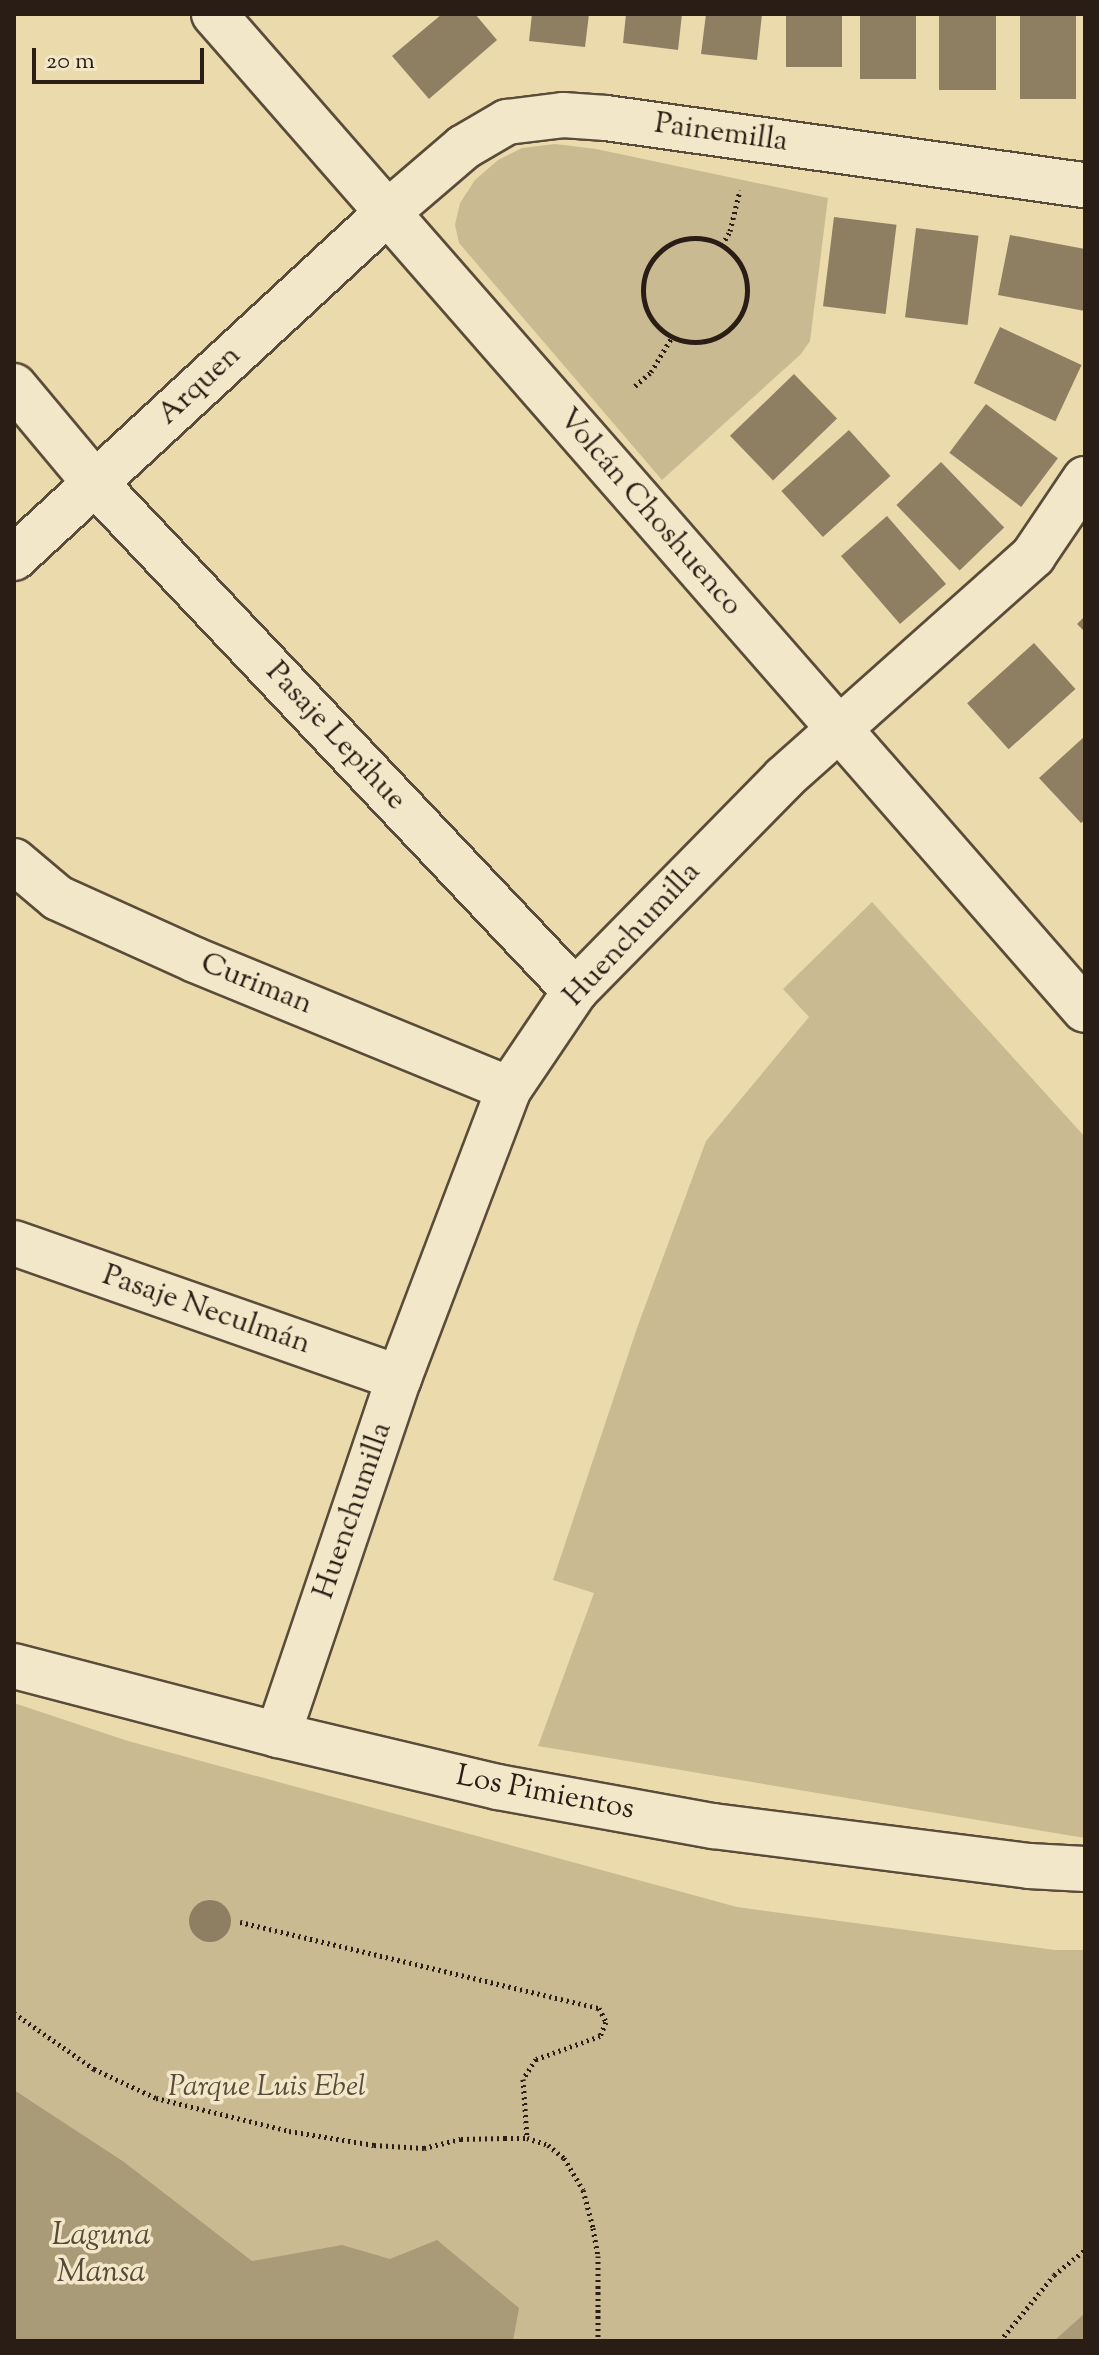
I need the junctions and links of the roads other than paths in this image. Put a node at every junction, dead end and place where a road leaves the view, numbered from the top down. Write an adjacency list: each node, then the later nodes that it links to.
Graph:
1 (214, 14): 3 (street, Volcán Choshuenco)
2 (1085, 185): 3 (street, Painemilla)
3 (387, 213): 6 (street, Arquen); 8 (street, Volcán Choshuenco)
4 (14, 386): 6 (street, Pasaje Lepihue)
5 (1085, 479): 8 (street, Huenchumilla)
6 (95, 483): 7 (street, Arquen); 10 (street, Pasaje Lepihue)
7 (14, 558)
8 (840, 731): 10 (street, Huenchumilla); 11 (street, Volcán Choshuenco)
9 (14, 861): 12 (street, Curiman)
10 (575, 991): 12 (street, Huenchumilla)
11 (1079, 991)
12 (509, 1089): 14 (street, Huenchumilla)
13 (14, 1243): 14 (street, Pasaje Neculmán)
14 (399, 1378): 16 (street, Huenchumilla)
15 (14, 1666): 16 (street, Los Pimientos)
16 (278, 1735): 17 (street, Los Pimientos)
17 (1085, 1869)

